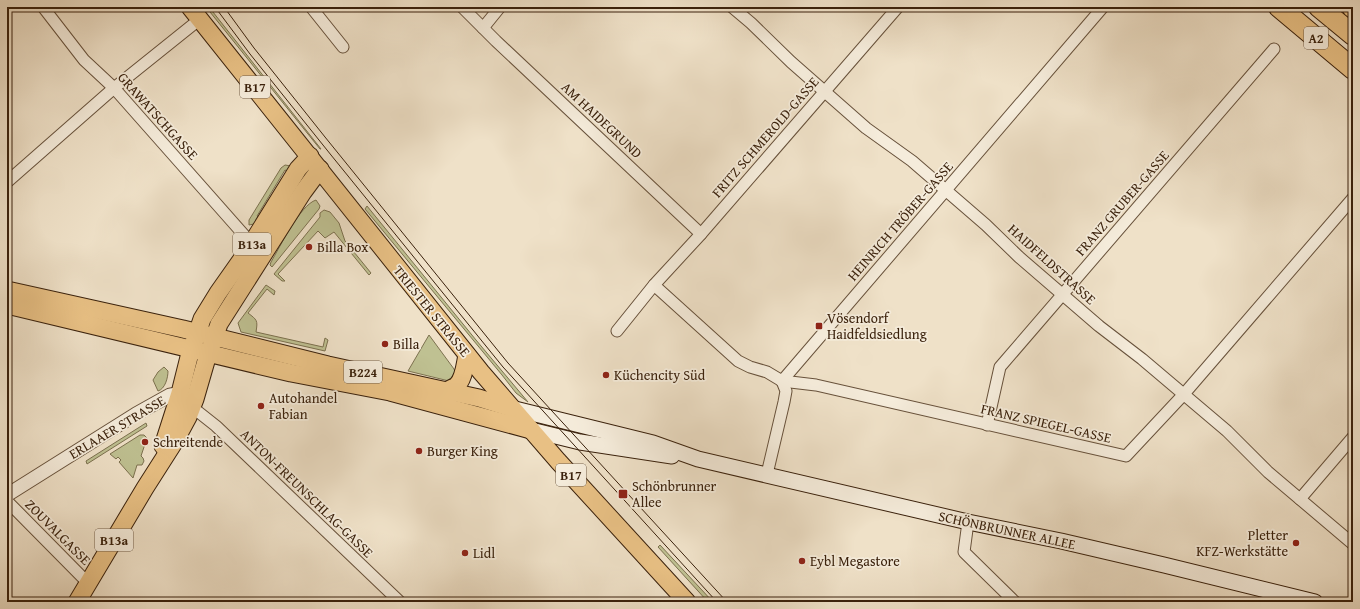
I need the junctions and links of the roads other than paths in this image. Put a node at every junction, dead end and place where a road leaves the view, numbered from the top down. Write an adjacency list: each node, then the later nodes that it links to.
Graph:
1 (43, 7): 16 (street, GRAWATSCHGASSE)
2 (311, 7): 13 (street)
3 (462, 7): 11 (street, AM HAIDEGRUND)
4 (500, 7): 11 (street)
5 (732, 7): 17 (street, HAIDFELDSTRASSE)
6 (898, 7): 17 (street, FRITZ SCHMEROLD-GASSE)
7 (1103, 7): 20 (street, HEINRICH TRÖBER-GASSE)
8 (1279, 7): 15 (highway, A2)
9 (1319, 7): 12 (highway, A2)
10 (195, 13): 16 (street); 18 (main road, TRIESTER STRASSE / B17)
11 (483, 28): 22 (street, AM HAIDEGRUND)
12 (1353, 35)
13 (342, 47)
14 (1274, 49): 26 (street, FRANZ GRUBER-GASSE)
15 (1353, 69)
16 (114, 88): 19 (street); 23 (street, GRAWATSCHGASSE)
17 (825, 91): 20 (street, HAIDFELDSTRASSE); 22 (street, FRITZ SCHMEROLD-GASSE)
18 (315, 163): 23 (main road, ERLAAER STRASSE / B13a); 29 (main road, ERLAAER STRASSE / B13a); 30 (main road, TRIESTER STRASSE / B17)
19 (7, 182)
20 (946, 191): 26 (street, HAIDFELDSTRASSE); 31 (street, HEINRICH TRÖBER-GASSE)
21 (1353, 198): 34 (street, FRANZ SPIEGEL-GASSE)
22 (701, 234): 24 (street, FRITZ SCHMEROLD-GASSE)
23 (252, 244): 29 (main road, ERLAAER STRASSE / B13a)
24 (654, 286): 28 (street, FRITZ SCHMEROLD-GASSE); 31 (street, FRANZ SPIEGEL-GASSE)
25 (7, 290): 29 (main road, B224)
26 (1062, 294): 34 (street, HAIDFELDSTRASSE); 37 (street, FRANZ GRUBER-GASSE)
27 (7, 305): 29 (main road, B224)
28 (617, 331)
29 (203, 343): 32 (main road, B224); 33 (main road, ERLAAER STRASSE / B13a); 35 (main road, ERLAAER STRASSE / B13a); 38 (main road, B224)
30 (467, 355): 32 (main road); 36 (main road, TRIESTER STRASSE / B17)
31 (782, 381): 37 (street, FRANZ SPIEGEL-GASSE); 41 (street)
32 (447, 391): 36 (main road, B224)
33 (180, 393): 42 (main road, B13a); 43 (street, ERLAAER STRASSE)
34 (1184, 394): 37 (street, FRANZ SPIEGEL-GASSE); 44 (street, HAIDFELDSTRASSE)
35 (192, 407): 42 (main road, B13a); 50 (street, ANTON-FREUNSCHLAG-GASSE)
36 (512, 408): 38 (main road, TRIESTER STRASSE / B17); 40 (main road)
37 (988, 425)
38 (531, 430): 40 (main road); 51 (main road, TRIESTER STRASSE / B17)
39 (1353, 437): 44 (street)
40 (698, 459): 41 (main road, SCHÖNBRUNNER ALLEE)
41 (767, 474): 46 (main road, SCHÖNBRUNNER ALLEE)
42 (151, 478): 48 (main road, B13a)
43 (7, 495)
44 (1300, 499): 47 (street, HAIDFELDSTRASSE)
45 (7, 501): 48 (street, ZOUVALGASSE)
46 (968, 522): 52 (street); 53 (main road, SCHÖNBRUNNER ALLEE)
47 (1353, 544)
48 (88, 583): 49 (main road, B13a)
49 (76, 602)
50 (400, 602)
51 (687, 602)
52 (1016, 602)
53 (1315, 602)

